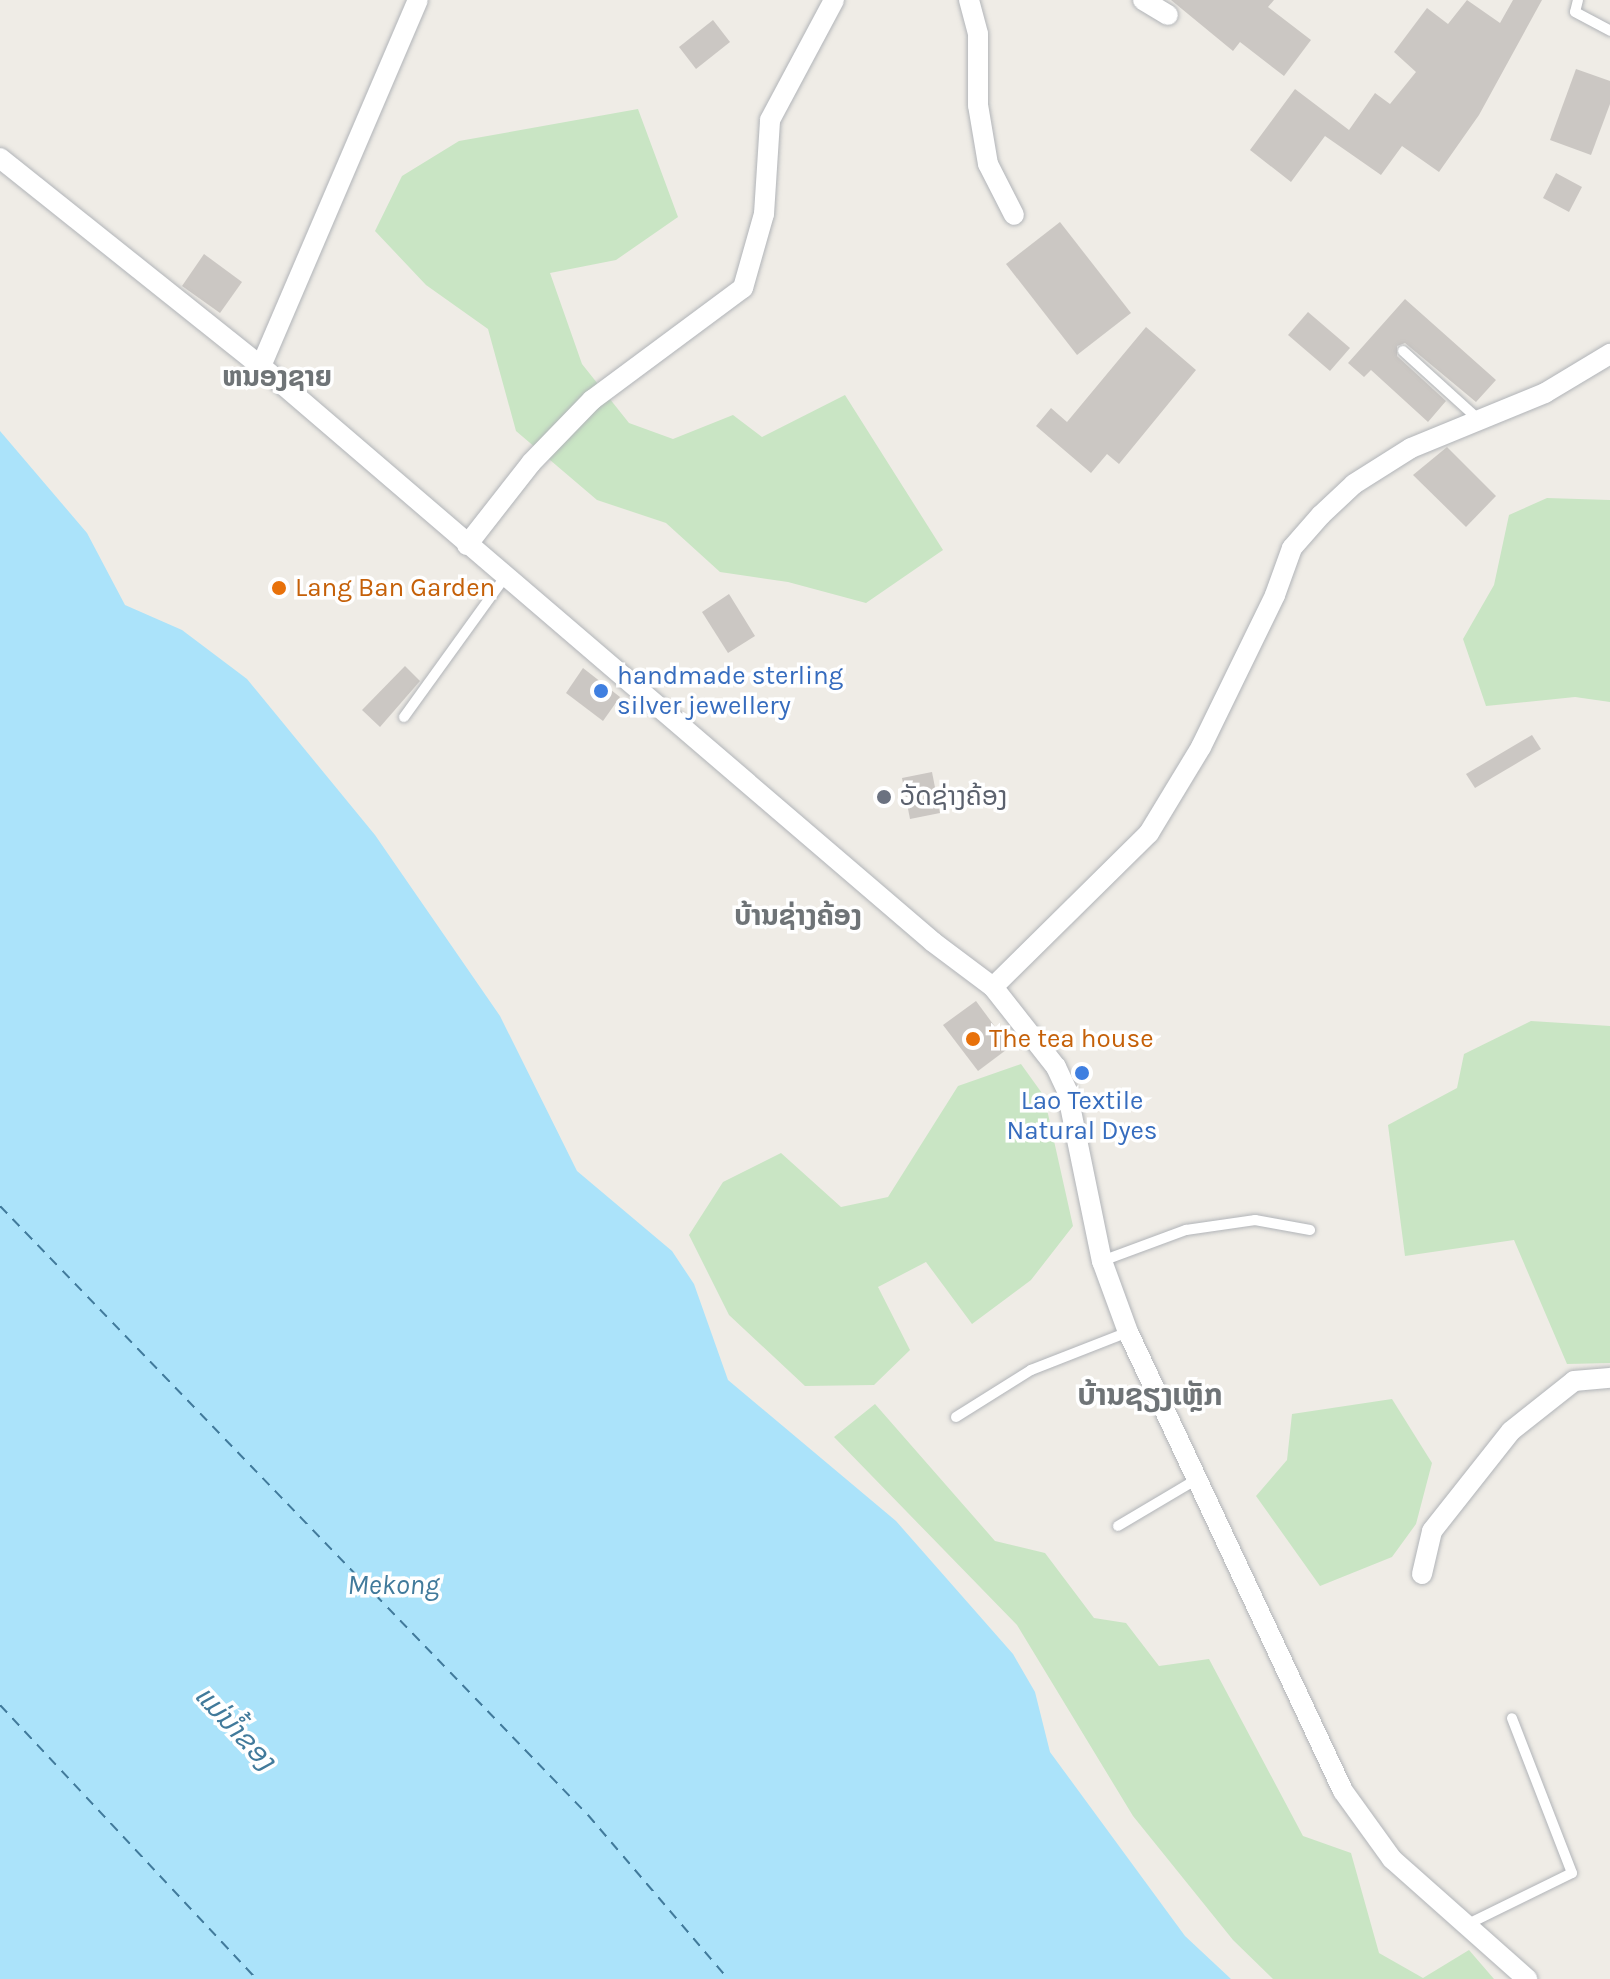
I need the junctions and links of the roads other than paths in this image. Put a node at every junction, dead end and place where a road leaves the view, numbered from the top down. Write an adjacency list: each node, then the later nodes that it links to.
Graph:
1 (418, 0): 12 (street)
2 (834, 0): 14 (street)
3 (969, 0): 9 (street)
4 (1143, 0): 6 (street)
5 (1578, 0): 7 (lane)
6 (1168, 15)
7 (1610, 31)
8 (0, 158): 12 (street)
9 (1014, 215)
10 (1403, 351): 13 (lane)
11 (1610, 354): 13 (street)
12 (261, 366): 14 (street)
13 (1479, 420): 17 (street)
14 (467, 545): 15 (street)
15 (505, 577): 16 (lane); 17 (street)
16 (404, 717)
17 (993, 987): 19 (street)
18 (1310, 1230): 19 (lane)
19 (1102, 1261): 20 (street)
20 (1128, 1332): 22 (lane); 23 (street)
21 (1610, 1378): 25 (street)
22 (956, 1417)
23 (1197, 1479): 24 (lane); 27 (street)
24 (1118, 1526)
25 (1422, 1574)
26 (1512, 1718): 27 (lane)
27 (1466, 1925): 28 (street)
28 (1527, 1979)

